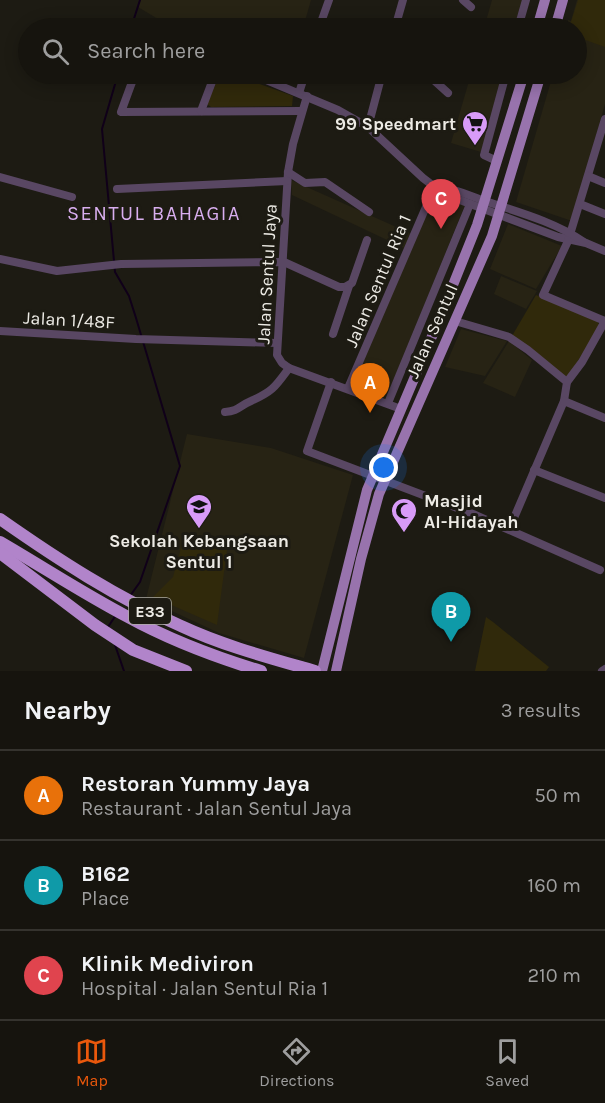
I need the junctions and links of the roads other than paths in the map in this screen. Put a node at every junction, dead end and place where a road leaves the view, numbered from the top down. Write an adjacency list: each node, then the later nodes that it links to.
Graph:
1 (329, 0): 8 (street)
2 (403, 0): 9 (street)
3 (463, 0): 7 (street)
4 (526, 0): 10 (street)
5 (545, 0): 11 (main road)
6 (563, 0): 12 (main road)
7 (471, 7)
8 (323, 18)
9 (398, 18)
10 (521, 18)
11 (540, 18)
12 (558, 18)
13 (131, 84): 24 (street)
14 (211, 84): 24 (street)
15 (276, 84): 23 (street)
16 (304, 84): 23 (street, Jalan Sentul Jaya)
17 (379, 84): 27 (street)
18 (438, 84): 22 (street)
19 (503, 84): 28 (street)
20 (521, 84): 28 (main road, Jalan Sentul)
21 (538, 84): 40 (main road, Jalan Sentul)
22 (448, 93)
23 (303, 95): 25 (street, Jalan Sentul Jaya); 27 (street)
24 (201, 111): 25 (street)
25 (302, 111): 29 (street, Jalan Sentul Jaya)
26 (605, 119): 30 (street)
27 (368, 127): 34 (street)
28 (497, 161): 39 (main road, Jalan Sentul)
29 (288, 172): 32 (street, Jalan Sentul Jaya); 41 (street)
30 (588, 176): 33 (street); 38 (street)
31 (0, 177): 36 (street)
32 (287, 182): 35 (street); 47 (street, Jalan Sentul Jaya)
33 (605, 183)
34 (435, 186): 37 (street); 39 (street); 58 (street, Jalan Sentul Ria 1)
35 (117, 189)
36 (72, 197)
37 (470, 204): 39 (street); 50 (street)
38 (580, 204): 42 (street); 43 (street)
39 (483, 205): 40 (street); 53 (main road, Jalan Sentul)
40 (500, 210): 43 (street); 49 (main road, Jalan Sentul)
41 (369, 212)
42 (605, 214)
43 (569, 237): 45 (street); 57 (street)
44 (367, 240): 48 (street)
45 (605, 251)
46 (0, 259): 47 (street)
47 (284, 262): 48 (street); 54 (street, Jalan Sentul Jaya)
48 (349, 286): 52 (street)
49 (455, 321): 57 (street); 66 (main road, Jalan Sentul)
50 (419, 328): 53 (street); 60 (street)
51 (0, 331): 54 (street, Jalan 1/48F)
52 (333, 334)
53 (434, 334): 61 (main road, Jalan Sentul)
54 (277, 344): 55 (street, Jalan Sentul Jaya)
55 (289, 368): 56 (street); 62 (street)
56 (331, 382): 58 (street); 65 (street)
57 (567, 382): 59 (street)
58 (348, 388): 60 (street)
59 (564, 401): 63 (street); 64 (street)
60 (388, 403): 61 (street)
61 (401, 409): 65 (main road, Jalan Sentul)
62 (225, 412)
63 (605, 418)
64 (534, 470): 67 (street); 69 (street)
65 (372, 477): 66 (street); 76 (main road, Jalan Sentul)
66 (384, 482): 69 (street); 77 (main road, Jalan Sentul)
67 (605, 498)
68 (0, 519): 75 (highway, E33)
69 (502, 526): 72 (street)
70 (0, 542): 74 (highway, E33)
71 (0, 553): 73 (highway)
72 (600, 570)
73 (186, 671)
74 (261, 671)
75 (315, 671)
76 (322, 671)
77 (336, 671)

